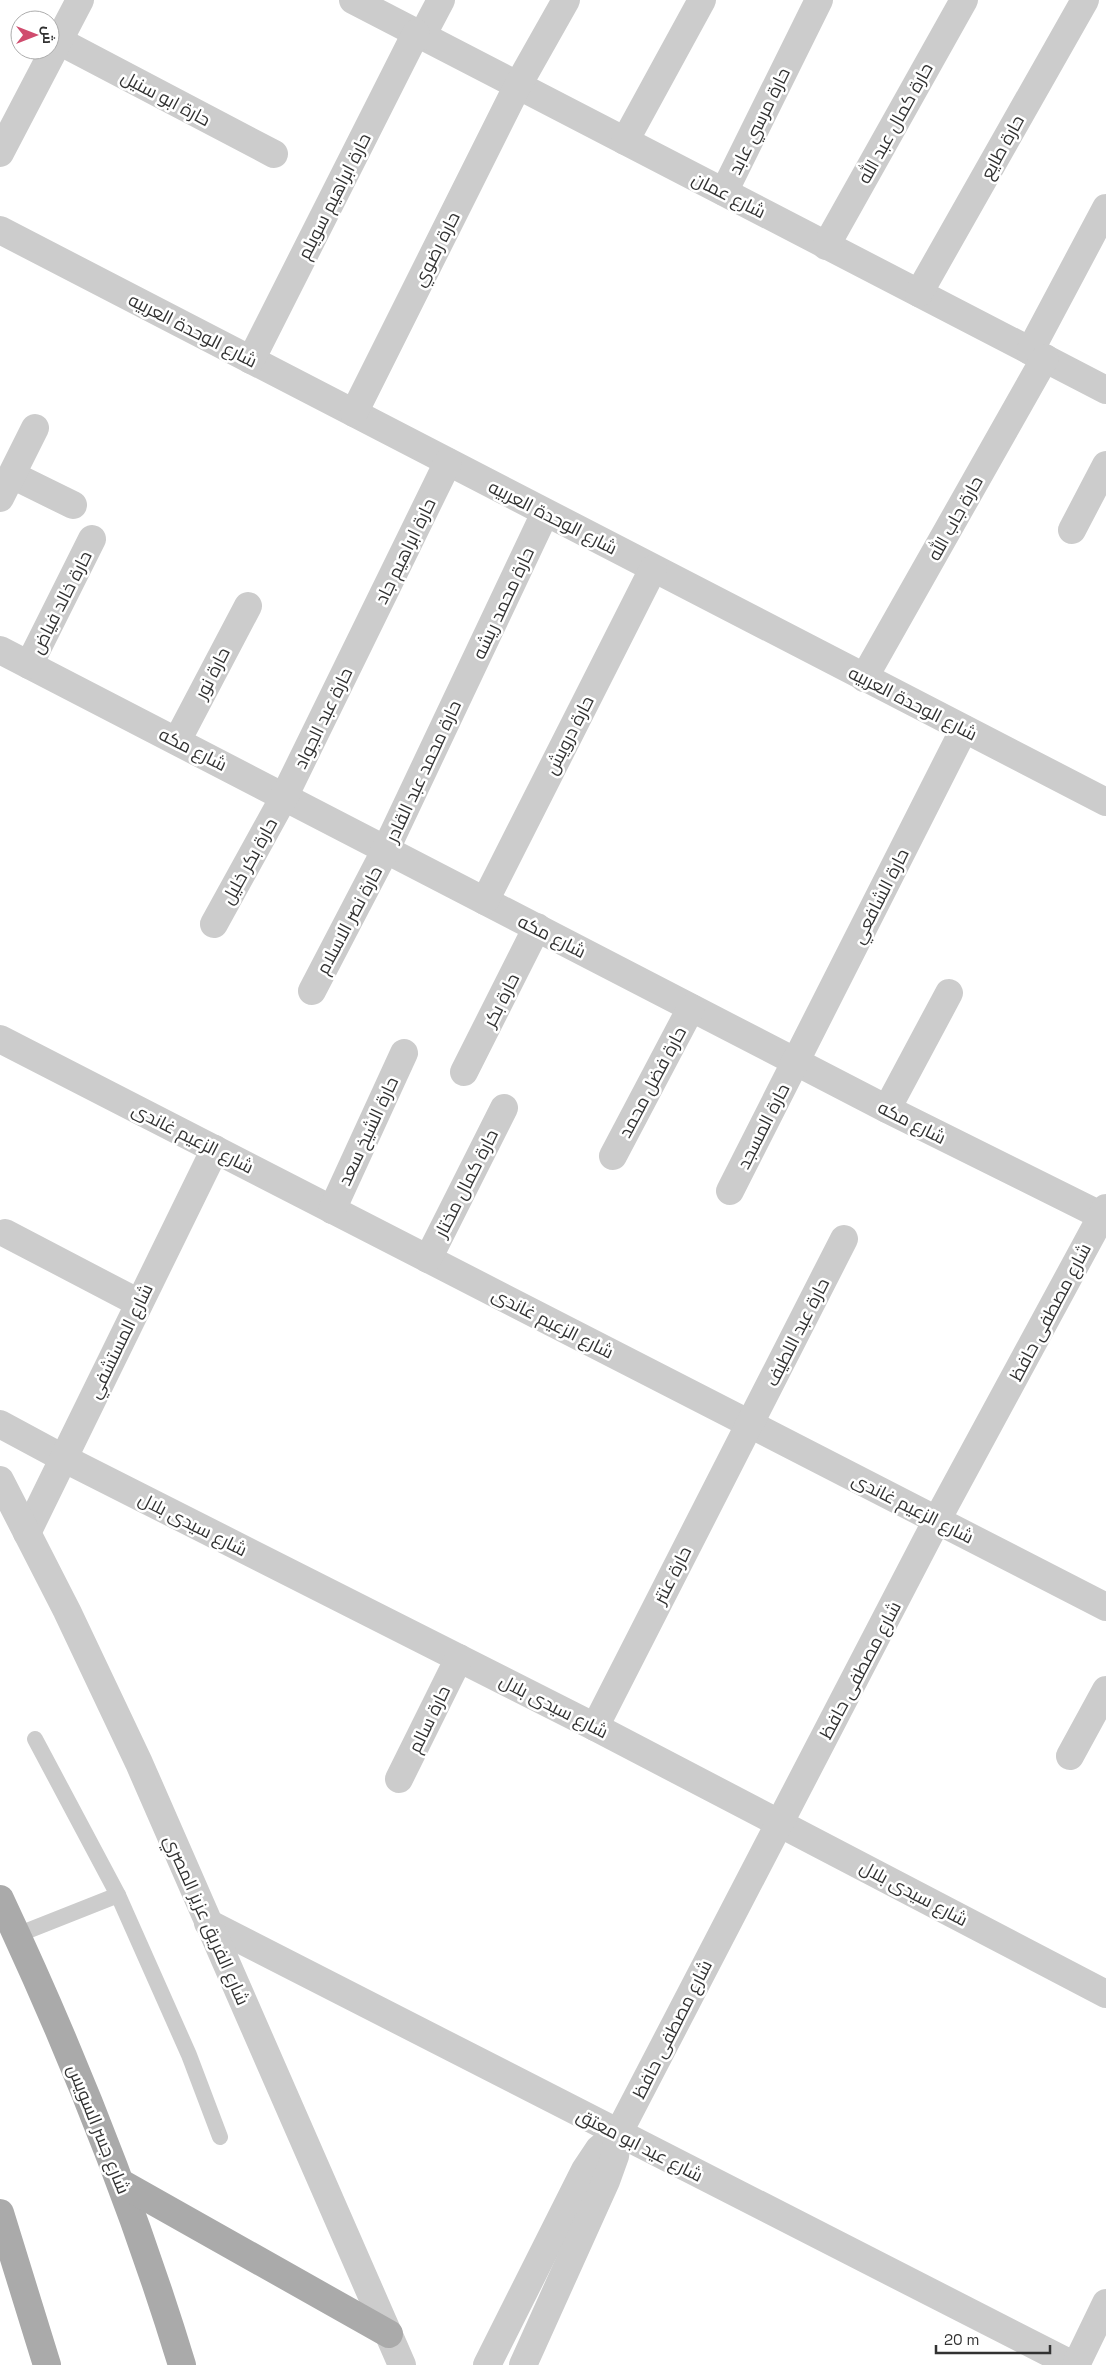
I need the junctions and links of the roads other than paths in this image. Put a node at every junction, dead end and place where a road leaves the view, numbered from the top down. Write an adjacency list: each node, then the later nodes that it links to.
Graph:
1 (80, 0): 12 (street)
2 (353, 0): 11 (street, شارع عمان)
3 (441, 0): 11 (street, حارة ابراهيم سويلم)
4 (566, 0): 15 (street, حارة رضوي)
5 (702, 0): 16 (street)
6 (819, 0): 19 (street, حارة مرسي عابد)
7 (964, 0): 22 (street, حارة كمال عبد الله)
8 (1084, 0): 23 (street, حارة طايع)
9 (1099, 0): 10 (street)
10 (1106, 4)
11 (419, 34): 15 (street, شارع عمان); 25 (street, حارة ابراهيم سويلم)
12 (60, 39)
13 (60, 42): 18 (street, حارة ابو سنيل)
14 (49, 60): 17 (street)
15 (518, 86): 16 (street, شارع عمان); 27 (street, حارة رضوي)
16 (625, 141): 19 (street, شارع عمان)
17 (0, 153)
18 (274, 154)
19 (724, 192): 22 (street, شارع عمان)
20 (1106, 208): 24 (street, حارة جاب الله)
21 (0, 230): 25 (street, شارع الوحدة العربيه)
22 (826, 246): 23 (street, شارع عمان)
23 (919, 293): 24 (street, شارع عمان)
24 (1037, 355): 26 (street, شارع عمان); 41 (street, حارة جاب الله)
25 (252, 360): 27 (street, شارع الوحدة العربيه)
26 (1106, 390)
27 (354, 413): 29 (street, شارع الوحدة العربيه)
28 (35, 428): 31 (street)
29 (448, 462): 33 (street, شارع الوحدة العربيه); 38 (street, حارة ابراهيم جاد)
30 (1106, 465): 34 (street)
31 (6, 486): 32 (street)
32 (73, 505)
33 (545, 512): 36 (street, شارع الوحدة العربيه); 42 (street, حارة محمد ريشه)
34 (1072, 530)
35 (92, 539): 40 (street, حارة خالد فياض)
36 (653, 569): 41 (street, شارع الوحدة العربيه); 48 (street, حارة درويش)
37 (248, 606): 44 (street, حارة نور)
38 (362, 639): 45 (street, حارة عبد الجواد)
39 (0, 650): 40 (street, شارع مكه)
40 (29, 665): 44 (street, شارع مكه)
41 (864, 678): 43 (street, شارع الوحدة العربيه)
42 (460, 693): 47 (street, حارة محمد عبد القادر)
43 (964, 729): 46 (street, شارع الوحدة العربيه); 56 (street, حارة الشافعي)
44 (177, 741): 45 (street, شارع مكه)
45 (284, 797): 47 (street, شارع مكه); 49 (street, حارة بكر خليل)
46 (1106, 802)
47 (386, 849): 48 (street, شارع مكه); 51 (street, حارة نصر الاسلام)
48 (485, 901): 50 (street, شارع مكه)
49 (214, 924)
50 (537, 928): 53 (street, شارع مكه); 57 (street, حارة بكر)
51 (312, 991)
52 (950, 993): 59 (street)
53 (691, 1008): 56 (street, شارع مكه); 61 (street, حارة فضل محمد)
54 (0, 1039): 60 (street, شارع الزعيم غاندى)
55 (404, 1053): 63 (street, حارة الشيخ سعد)
56 (796, 1062): 59 (street, شارع مكه); 62 (street, حارة المسجد)
57 (464, 1072)
58 (504, 1108): 67 (street, حارة كمال مختار)
59 (887, 1109): 64 (street, شارع مكه)
60 (215, 1149): 63 (street, شارع الزعيم غاندى); 68 (street, شارع المستشفي)
61 (614, 1156)
62 (730, 1191)
63 (332, 1210): 67 (street, شارع الزعيم غاندى)
64 (1105, 1214): 73 (street, شارع مصطفى حافظ)
65 (5, 1233): 68 (street)
66 (844, 1239): 70 (street, حارة عبد اللطيف)
67 (428, 1259): 70 (street, شارع الزعيم غاندى)
68 (139, 1303): 71 (street, شارع المستشفي)
69 (0, 1424): 71 (street, شارع سيدى بلال)
70 (750, 1424): 73 (street, شارع الزعيم غاندى); 78 (street, حارة عنتر)
71 (62, 1458): 74 (street, شارع المستشفي); 76 (street, شارع سيدى بلال)
72 (0, 1480): 74 (street, شارع الفريق عزيز المصري)
73 (937, 1520): 75 (street, شارع الزعيم غاندى); 82 (street, شارع مصطفى حافظ)
74 (27, 1533): 85 (street, شارع الفريق عزيز المصري)
75 (1106, 1607)
76 (459, 1658): 78 (street, شارع سيدى بلال); 81 (street, حارة سالم)
77 (1106, 1690): 80 (street)
78 (595, 1726): 82 (street, شارع سيدى بلال)
79 (35, 1739): 83 (lane)
80 (1070, 1756)
81 (399, 1780)
82 (780, 1823): 87 (street, شارع سيدى بلال); 88 (street, شارع مصطفى حافظ)
83 (118, 1895): 86 (lane); 89 (lane)
84 (0, 1899): 86 (main road, شارع جسر السويس)
85 (208, 1923): 88 (street, شارع عيد ابو معتق); 93 (street, شارع الفريق عزيز المصري)
86 (17, 1935): 90 (main road, شارع جسر السويس)
87 (1106, 1994)
88 (618, 2134): 97 (street, شارع مصطفى حافظ); 98 (street, شارع مصطفى حافظ); 99 (street, شارع عيد ابو معتق)
89 (220, 2137)
90 (121, 2183): 93 (main road); 95 (main road, شارع جسر السويس)
91 (0, 2213): 94 (main road)
92 (1106, 2303): 99 (street)
93 (389, 2334): 96 (street, شارع الفريق عزيز المصري)
94 (47, 2365)
95 (182, 2365)
96 (402, 2365)
97 (487, 2365)
98 (523, 2365)
99 (1075, 2365)

